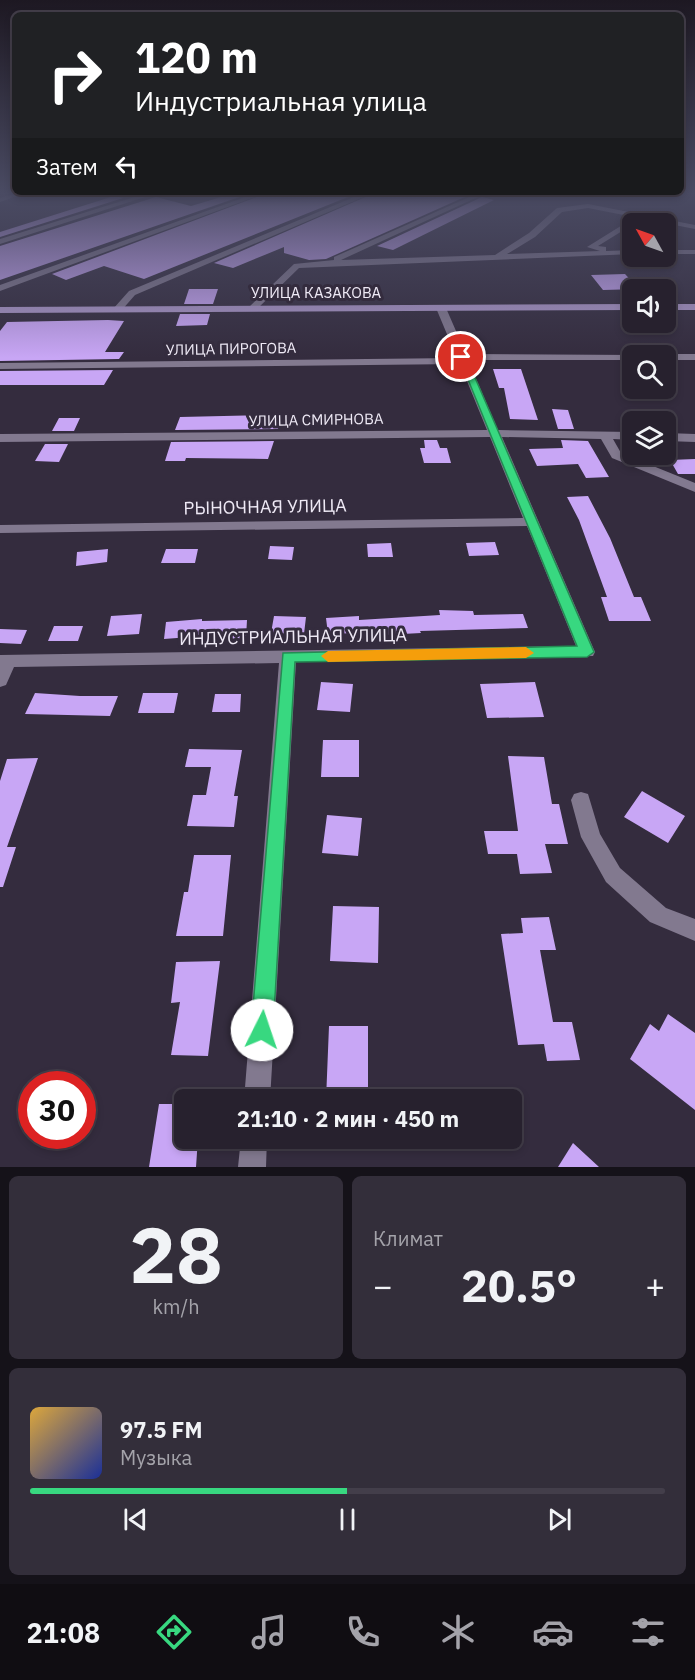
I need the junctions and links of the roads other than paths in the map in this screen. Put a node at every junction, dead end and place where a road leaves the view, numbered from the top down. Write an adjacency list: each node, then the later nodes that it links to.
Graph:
1 (107, 249): 12 (street)
2 (236, 249): 18 (street)
3 (359, 249): 11 (street)
4 (509, 249): 10 (street)
5 (603, 249): 6 (street)
6 (615, 252): 7 (street); 10 (street)
7 (622, 252)
8 (676, 252): 9 (street)
9 (695, 252)
10 (496, 258): 11 (street)
11 (329, 263): 16 (street)
12 (0, 288)
13 (622, 307): 17 (main road, УЛИЦА КАЗАКОВА)
14 (676, 307): 15 (main road)
15 (695, 307)
16 (253, 308): 17 (main road, УЛИЦА КАЗАКОВА); 18 (main road, УЛИЦА КАЗАКОВА)
17 (441, 308): 23 (street)
18 (118, 309): 19 (main road, УЛИЦА КАЗАКОВА)
19 (0, 310)
20 (622, 357): 23 (street, УЛИЦА ПИРОГОВА)
21 (676, 357): 22 (street)
22 (695, 357)
23 (462, 359): 24 (street, УЛИЦА ПИРОГОВА); 25 (street)
24 (0, 366)
25 (493, 433): 26 (street, УЛИЦА СМИРНОВА); 29 (street, УЛИЦА СМИРНОВА); 34 (street)
26 (605, 436): 27 (street, УЛИЦА СМИРНОВА); 31 (street)
27 (622, 436)
28 (676, 437): 30 (street)
29 (0, 438)
30 (695, 438)
31 (675, 480): 32 (street); 33 (street)
32 (695, 481)
33 (695, 488)
34 (531, 522): 35 (street, РЫНОЧНАЯ УЛИЦА); 36 (street, ИНДУСТРИАЛЬНАЯ УЛИЦА)
35 (0, 529)
36 (288, 657): 37 (street, ИНДУСТРИАЛЬНАЯ УЛИЦА); 41 (street)
37 (4, 661): 38 (street)
38 (0, 681)
39 (581, 800): 40 (street)
40 (695, 930)
41 (258, 1089)
42 (253, 1149): 43 (street)
43 (252, 1167)

